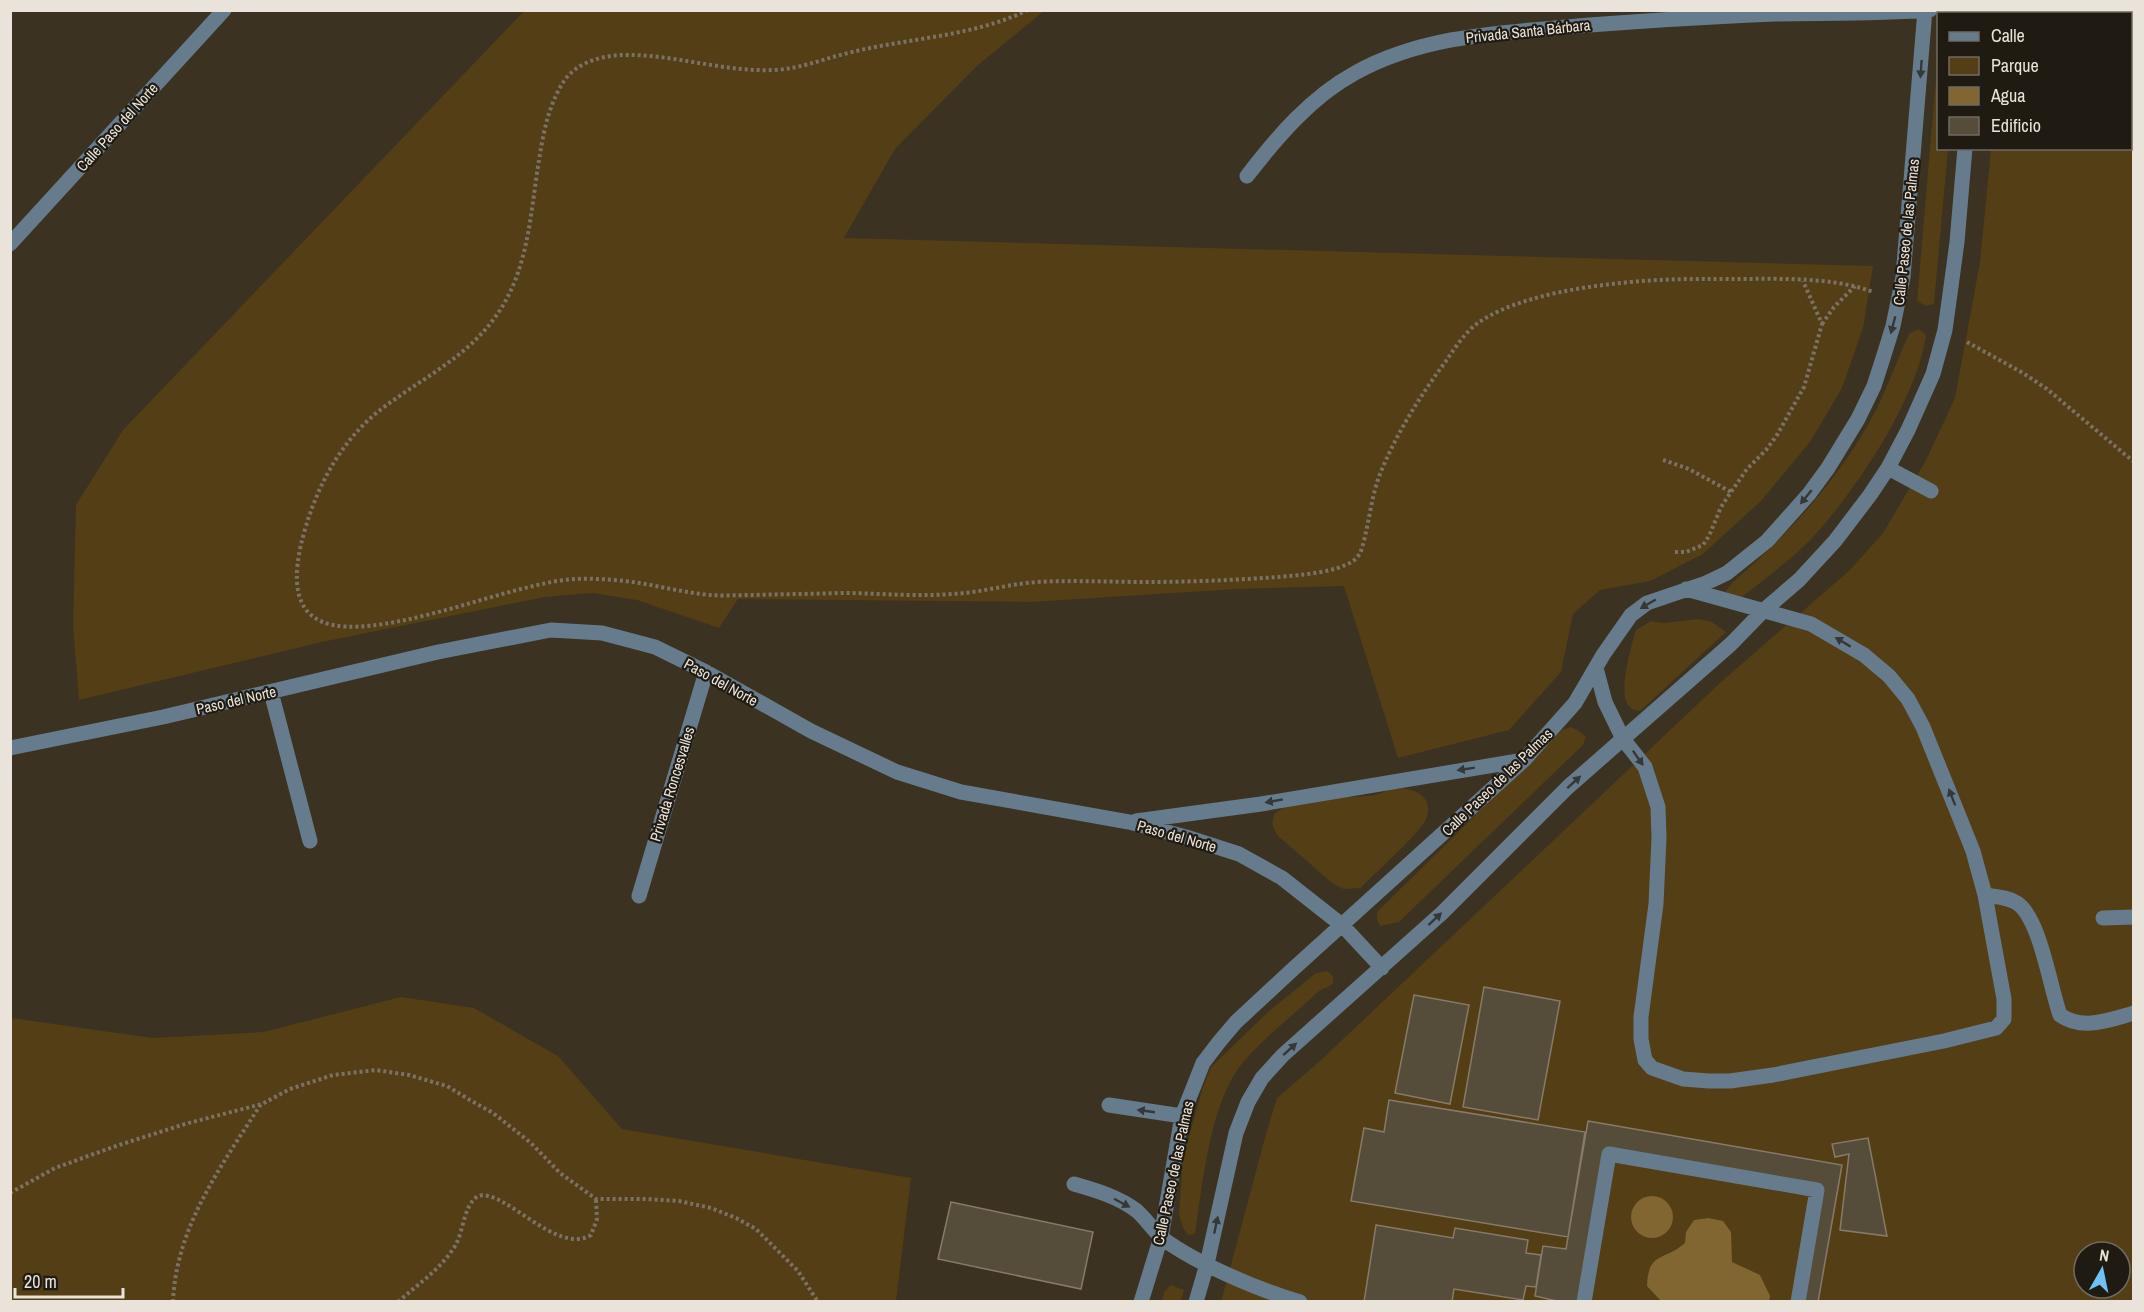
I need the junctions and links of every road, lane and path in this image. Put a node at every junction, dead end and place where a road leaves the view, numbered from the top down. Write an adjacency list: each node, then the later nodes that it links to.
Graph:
1 (224, 10): 7 (street, Calle Paso del Norte)
2 (1028, 10): 8 (path)
3 (1930, 10): 4 (street, Privada Santa Bárbara)
4 (1925, 11): 6 (street, Privada Santa Bárbara); 10 (street, Calle Paseo de las Palmas, one-way to 10)
5 (1965, 150): 12 (street)
6 (1247, 176)
7 (10, 244)
8 (1803, 280): 9 (path); 11 (path)
9 (1855, 285): 10 (path); 11 (path)
10 (1899, 304): 19 (street, Calle Paseo de las Palmas, one-way to 19)
11 (1822, 324): 17 (path)
12 (1945, 330): 14 (path); 15 (street)
13 (1663, 460): 17 (path)
14 (2133, 462)
15 (1888, 468): 16 (street); 20 (street)
16 (1931, 491)
17 (1731, 492): 18 (path)
18 (1675, 552)
19 (1686, 589): 20 (street); 21 (street, Calle Paseo de las Palmas, one-way to 21)
20 (1764, 610): 24 (street); 29 (street, one-way to 20)
21 (1596, 668): 24 (street); 26 (street, Calle Paseo de las Palmas)
22 (706, 672): 23 (street, Paso del Norte); 27 (street, Paso del Norte); 30 (street, Privada Roncesvalles)
23 (271, 692): 25 (street, Paso del Norte); 28 (street)
24 (1623, 739): 29 (street, one-way to 29); 34 (street, one-way to 24)
25 (10, 748)
26 (1524, 760): 27 (street, one-way to 27); 33 (street, Calle Paseo de las Palmas)
27 (1129, 822): 33 (street, Paso del Norte)
28 (310, 841)
29 (1985, 895): 35 (street)
30 (639, 896)
31 (2133, 917): 32 (street)
32 (2103, 918)
33 (1343, 926): 34 (street, Paso del Norte); 38 (street, Calle Paseo de las Palmas)
34 (1382, 968): 43 (street, one-way to 34)
35 (2133, 1013)
36 (262, 1104): 40 (path); 41 (path); 44 (path)
37 (1109, 1105): 38 (street, one-way to 37)
38 (1182, 1116): 42 (street, Calle Paseo de las Palmas)
39 (1074, 1184): 42 (street, one-way to 42)
40 (10, 1193)
41 (597, 1199): 45 (path); 46 (path)
42 (1161, 1237): 43 (street); 47 (street, Calle Paseo de las Palmas)
43 (1207, 1264): 48 (street); 49 (street)
44 (173, 1302)
45 (398, 1302)
46 (818, 1302)
47 (1141, 1302)
48 (1196, 1302)
49 (1300, 1302)
50 (1584, 1302): 51 (street)
51 (1798, 1302)

